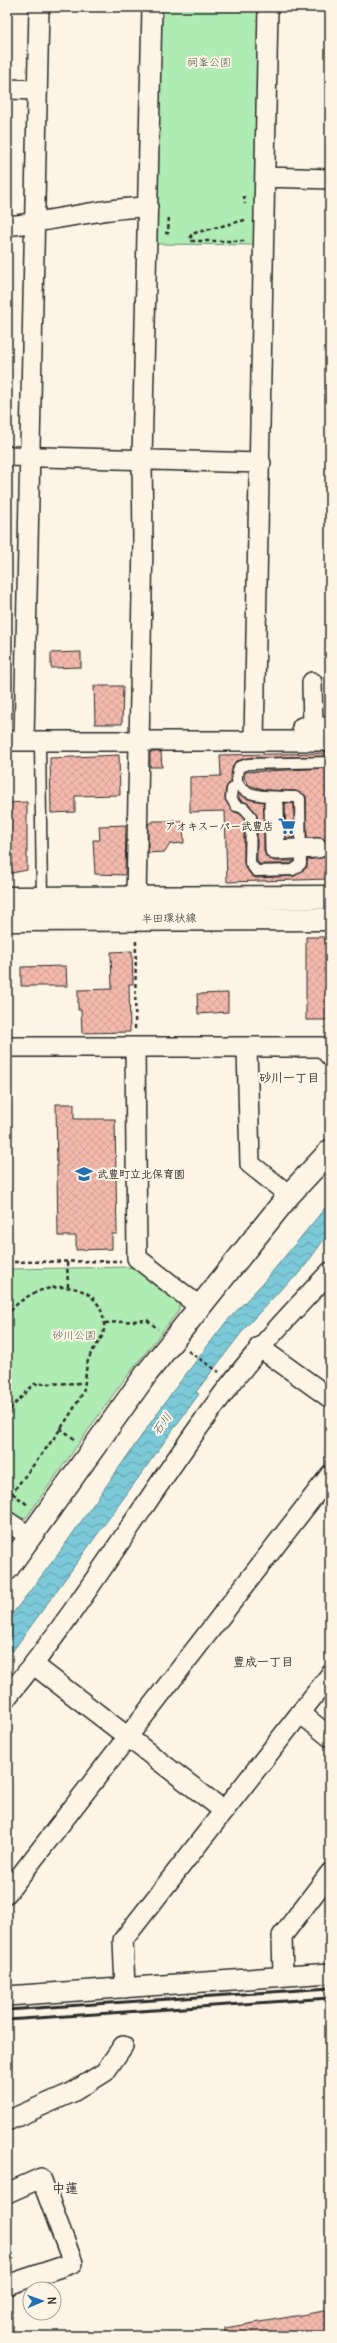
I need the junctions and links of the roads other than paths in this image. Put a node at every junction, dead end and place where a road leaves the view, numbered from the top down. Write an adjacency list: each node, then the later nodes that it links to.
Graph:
1 (38, 7): 5 (street)
2 (152, 7): 8 (street)
3 (268, 7): 6 (street)
4 (7, 89): 5 (street)
5 (36, 90): 9 (street)
6 (265, 177): 7 (street); 14 (street)
7 (330, 179)
8 (148, 207): 9 (street); 13 (street)
9 (33, 223): 10 (street); 12 (street)
10 (7, 226)
11 (7, 456): 12 (street)
12 (28, 457): 13 (street); 18 (street)
13 (142, 460): 14 (street); 20 (street)
14 (261, 463): 17 (street)
15 (312, 682): 16 (street)
16 (315, 727)
17 (254, 740): 19 (street); 20 (street)
18 (23, 741): 20 (street); 27 (lane)
19 (330, 741)
20 (138, 742): 28 (street)
21 (330, 762): 22 (lane)
22 (238, 784): 24 (lane); 24 (lane)
23 (274, 805): 24 (street)
24 (310, 849)
25 (330, 897): 28 (main road, 半田環状線)
26 (7, 898): 27 (main road, 半田環状線)
27 (42, 898): 28 (main road, 半田環状線)
28 (136, 898)
29 (330, 919): 30 (main road, 半田環状線)
30 (7, 920)
31 (7, 1047): 32 (street)
32 (136, 1047): 33 (street); 38 (street)
33 (247, 1048): 34 (street); 36 (street)
34 (330, 1055)
35 (330, 1152): 36 (main road)
36 (289, 1195): 38 (main road)
37 (330, 1272): 39 (street)
38 (200, 1307): 43 (main road)
39 (259, 1347): 40 (street); 45 (street)
40 (330, 1398)
41 (330, 1475): 50 (street)
42 (7, 1521): 43 (street)
43 (29, 1536): 44 (main road)
44 (7, 1569)
45 (34, 1665): 47 (street); 50 (street)
46 (330, 1675): 48 (street)
47 (7, 1697)
48 (300, 1713): 49 (street); 51 (street)
49 (330, 1737)
50 (127, 1738): 51 (street); 53 (street)
51 (223, 1810): 56 (street)
52 (330, 1873): 55 (street)
53 (7, 1893)
54 (330, 1973): 55 (street)
55 (283, 1976): 56 (street)
56 (125, 1988): 57 (street)
57 (7, 1996)
58 (123, 2046): 59 (street)
59 (7, 2121)
60 (7, 2193): 61 (street)
61 (7, 2286)

